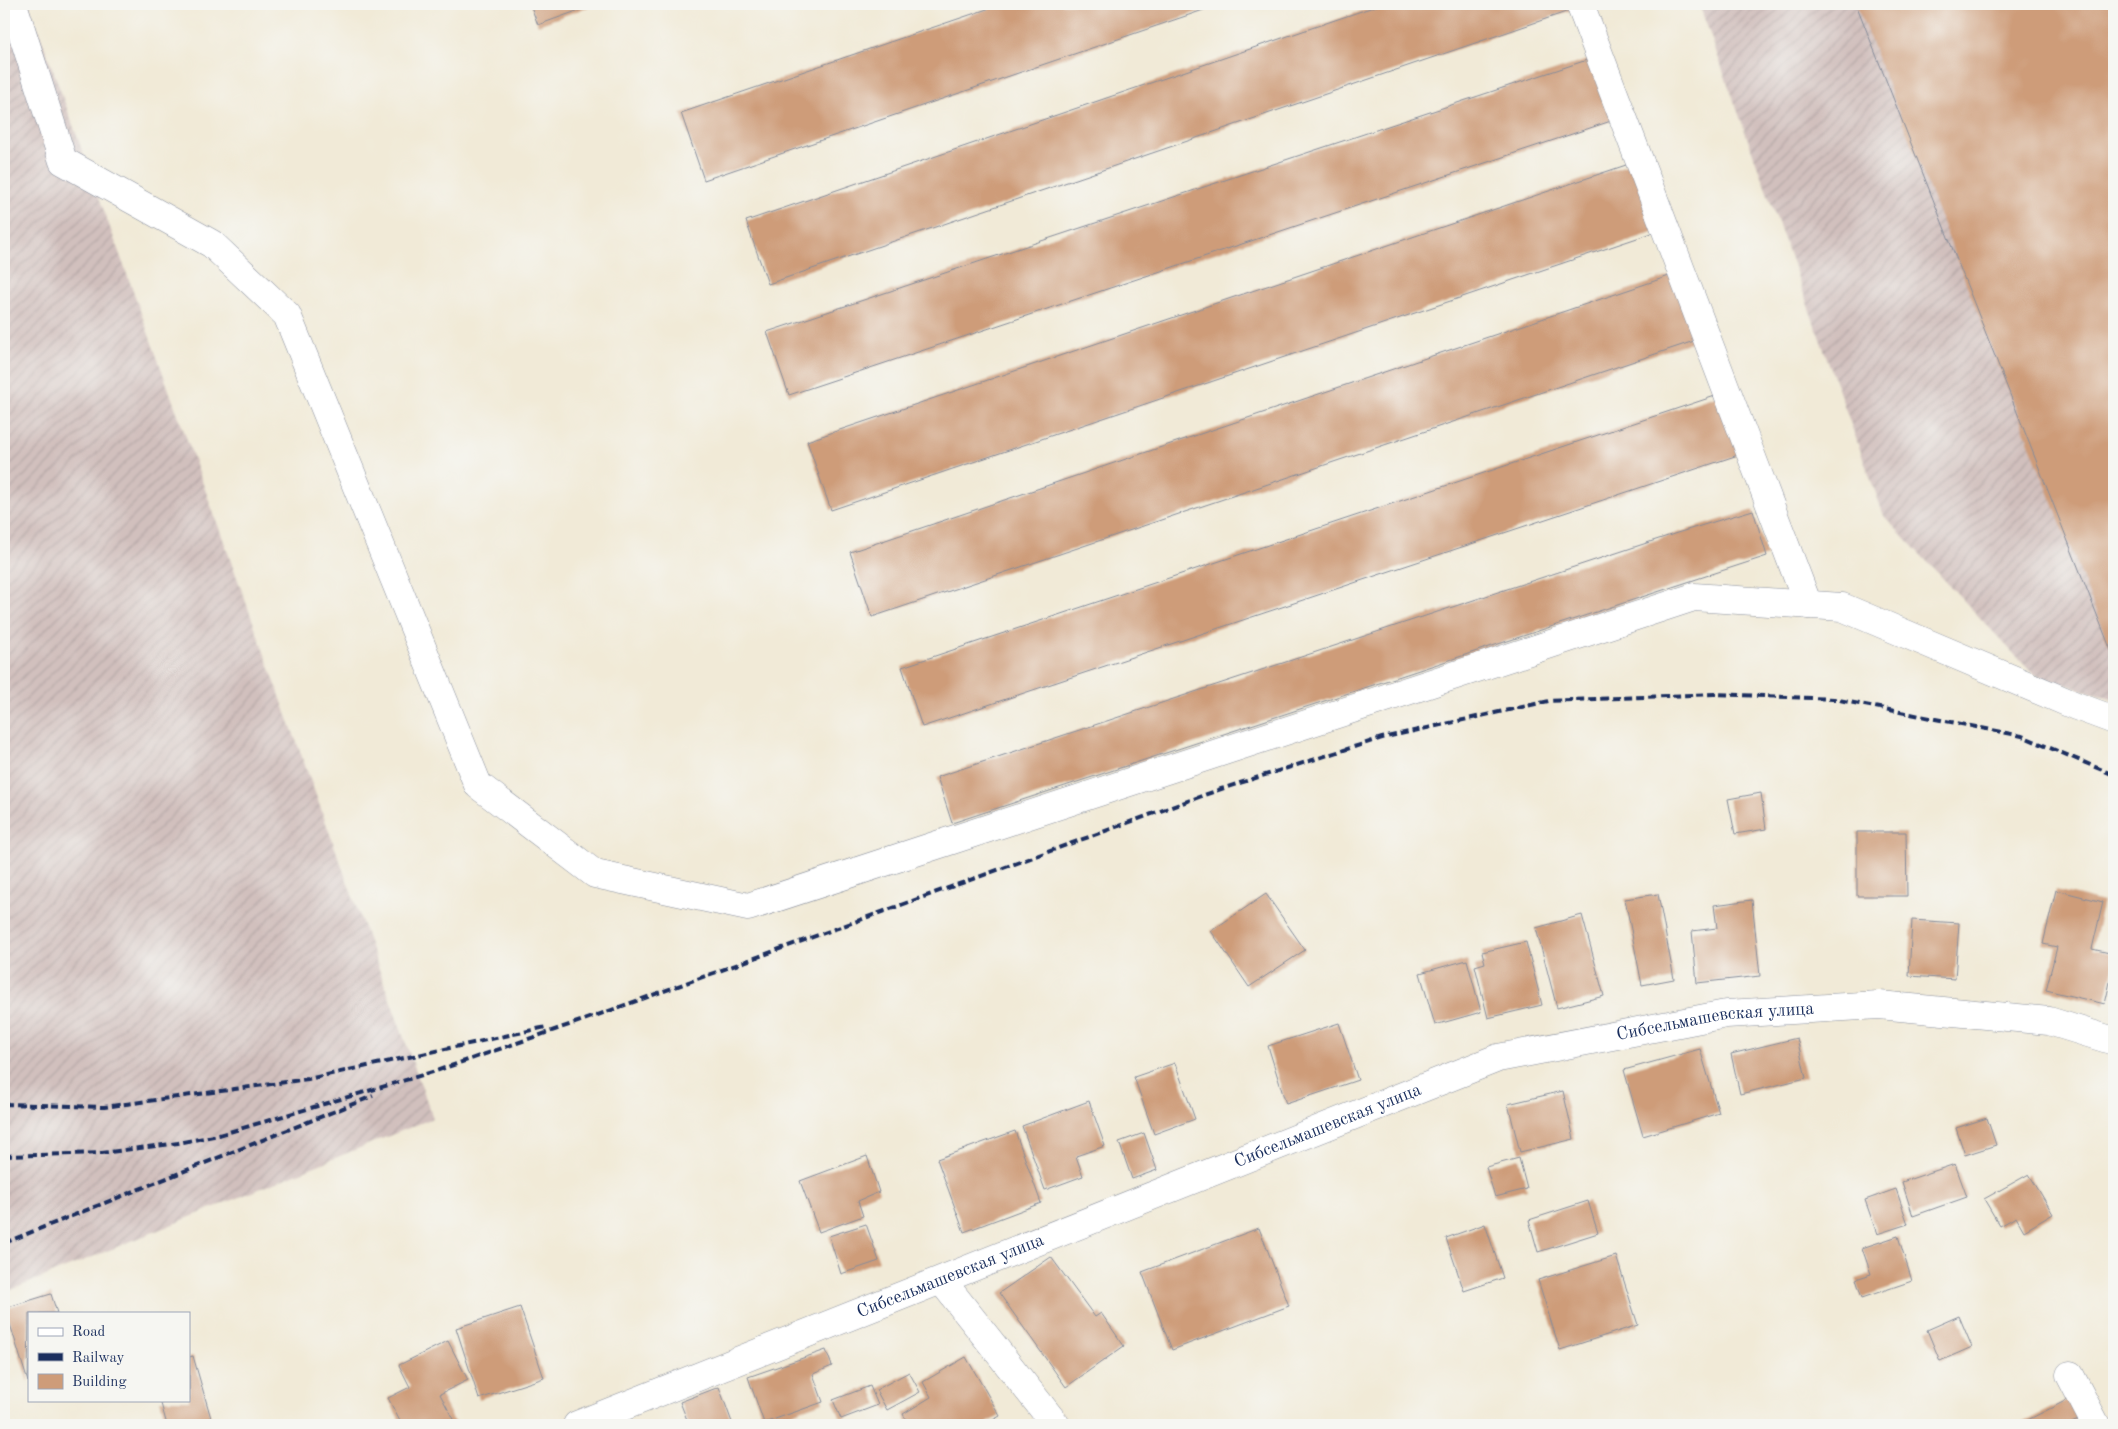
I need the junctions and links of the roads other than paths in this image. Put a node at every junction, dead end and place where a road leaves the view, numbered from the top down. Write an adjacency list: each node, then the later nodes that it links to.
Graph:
1 (13, 4): 3 (street)
2 (1580, 4): 3 (street)
3 (1808, 605): 4 (street)
4 (2114, 720)
5 (2114, 1041): 6 (street, Сибсельмашевская улица)
6 (942, 1281): 8 (street, Сибсельмашевская улица); 9 (street)
7 (2070, 1375): 10 (street)
8 (577, 1425)
9 (1056, 1425)
10 (2096, 1425)

